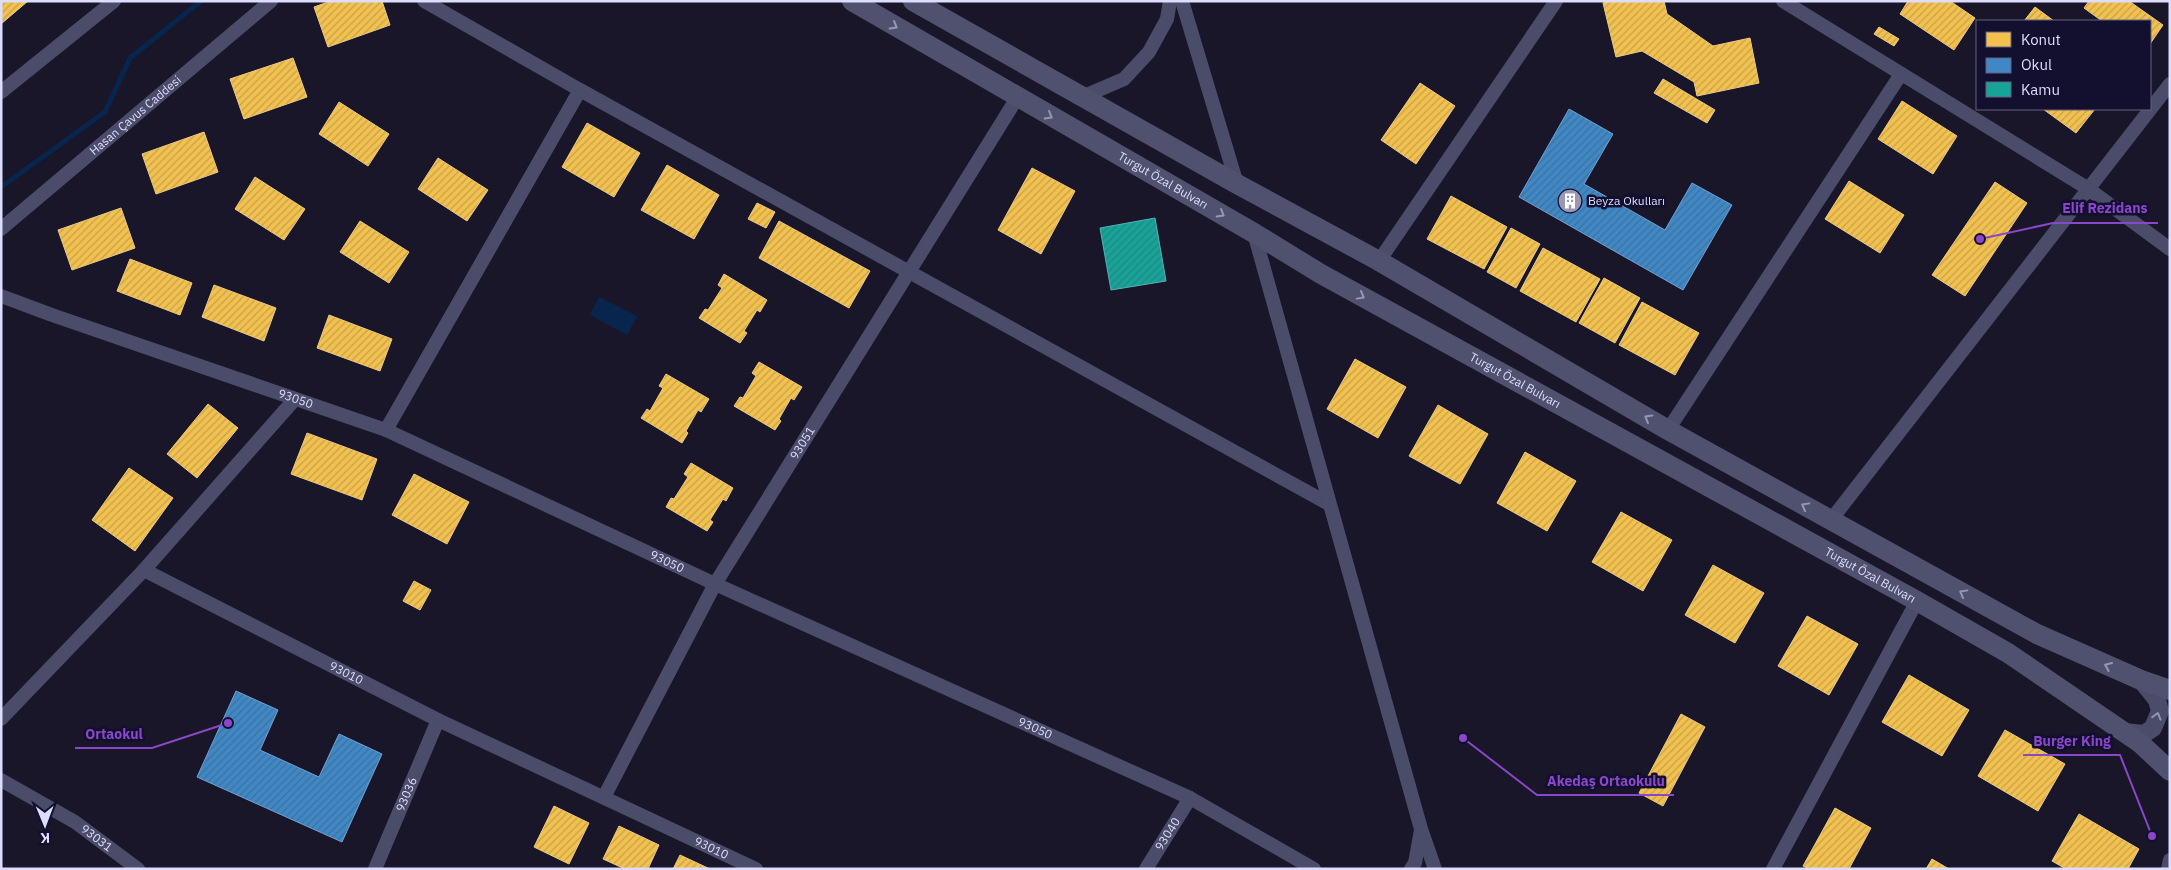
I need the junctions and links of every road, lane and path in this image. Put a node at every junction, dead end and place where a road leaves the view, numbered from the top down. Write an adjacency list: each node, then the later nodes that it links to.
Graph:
1 (114, 1): 13 (street)
2 (271, 1): 20 (street, Hasan Çavus Caddesi)
3 (424, 1): 12 (street)
4 (852, 1): 15 (main road, Turgut Özal Bulvarı, one-way to 15)
5 (913, 1): 14 (main road)
6 (1170, 1): 14 (street)
7 (1182, 1): 18 (street)
8 (1556, 1): 23 (street)
9 (1783, 1): 10 (street)
10 (1901, 74): 19 (street); 28 (street)
11 (2170, 84): 16 (street)
12 (580, 90): 24 (street); 27 (street)
13 (1, 92)
14 (1082, 97): 18 (main road)
15 (1017, 98): 21 (main road, Turgut Özal Bulvarı, one-way to 21); 24 (street, 93051)
16 (2151, 108)
17 (2149, 110): 19 (street)
18 (1237, 184): 23 (main road)
19 (2087, 188): 22 (street); 30 (street)
20 (1, 229)
21 (1254, 233): 29 (street); 33 (main road, Turgut Özal Bulvarı, one-way to 33)
22 (2170, 249)
23 (1379, 261): 28 (main road, one-way to 23)
24 (908, 272): 29 (street); 32 (street, 93051)
25 (1, 296): 26 (street, 93050)
26 (295, 399): 27 (street, 93050); 31 (street)
27 (386, 430): 32 (street, 93050)
28 (1668, 430): 30 (main road, one-way to 28)
29 (1330, 504): 43 (street)
30 (1831, 520): 34 (main road, one-way to 30)
31 (144, 570): 36 (street); 37 (street, 93010)
32 (715, 584): 41 (street, 93051); 42 (street, 93050)
33 (1917, 600): 38 (main road, Turgut Özal Bulvarı); 52 (street)
34 (2141, 680): 35 (main road); 38 (street, one-way to 34)
35 (2170, 690)
36 (1, 719)
37 (438, 720): 41 (street, 93010); 46 (street, 93036)
38 (2124, 732): 39 (main road, Turgut Özal Bulvarı)
39 (2170, 772)
40 (1, 780): 45 (street, 93031)
41 (604, 796): 47 (street, 93010)
42 (1190, 798): 48 (street, 93040); 49 (street, 93050)
43 (1421, 829): 50 (street); 51 (street)
44 (2170, 860): 53 (street)
45 (138, 869)
46 (375, 869)
47 (756, 869)
48 (1146, 869)
49 (1314, 869)
50 (1411, 869)
51 (1435, 869)
52 (1773, 869)
53 (2168, 869)

